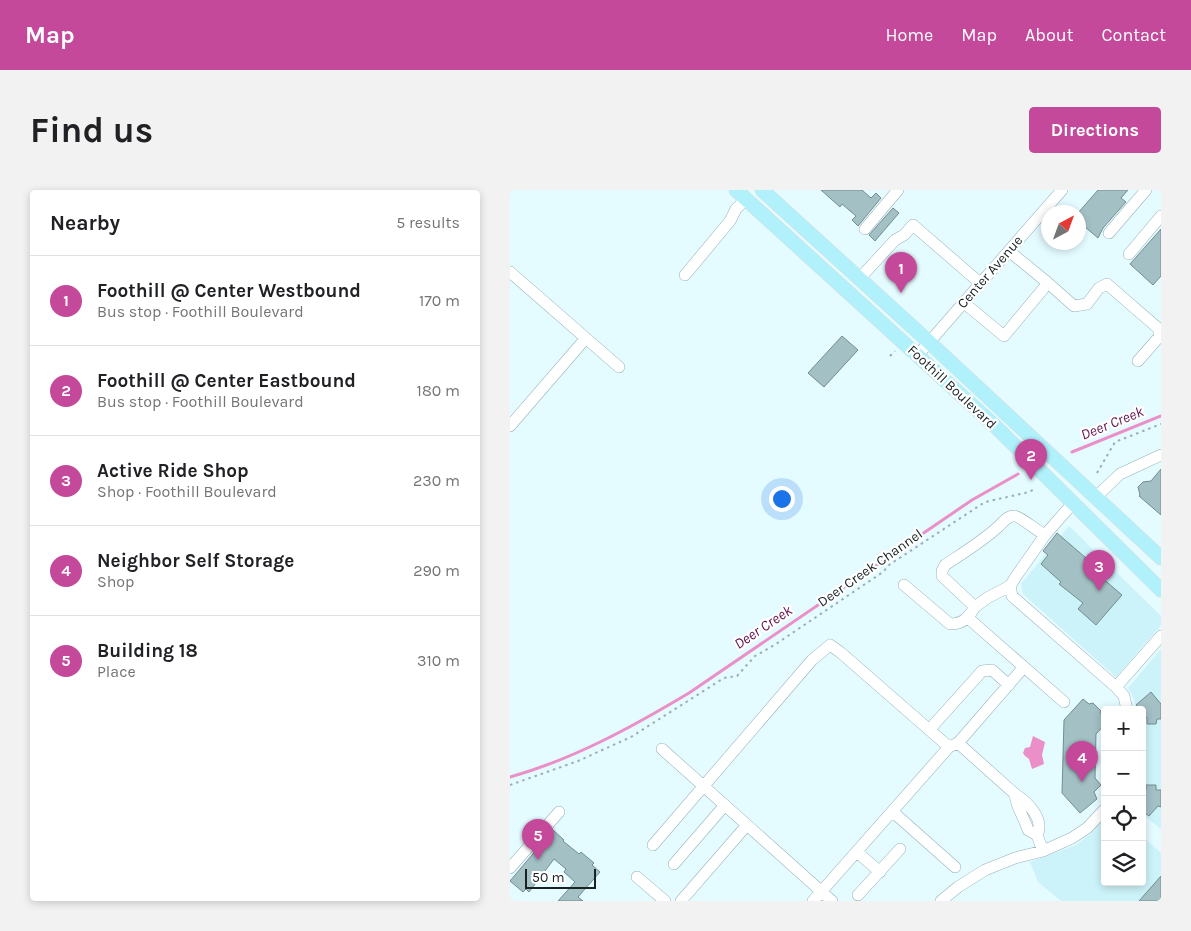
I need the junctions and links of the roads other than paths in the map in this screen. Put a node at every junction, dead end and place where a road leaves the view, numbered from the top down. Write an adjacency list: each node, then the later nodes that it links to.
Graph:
1 (762, 190): 13 (main road, Foothill Boulevard)
2 (898, 190): 7 (street)
3 (1062, 190): 9 (street, Center Avenue)
4 (1146, 190): 8 (street)
5 (741, 194): 12 (street); 19 (main road, Foothill Boulevard)
6 (1161, 216): 10 (street)
7 (865, 229)
8 (1109, 233)
9 (1009, 250): 14 (street); 15 (street, Center Avenue)
10 (1129, 254)
11 (510, 272): 17 (street)
12 (685, 275)
13 (860, 278): 15 (street); 18 (main road, Foothill Boulevard)
14 (1048, 283): 16 (street); 20 (street)
15 (980, 284): 16 (street, Center Avenue)
16 (963, 302): 18 (street, Center Avenue)
17 (586, 338): 21 (street); 22 (street)
18 (929, 342): 19 (street, Center Avenue); 24 (main road, Foothill Boulevard)
19 (918, 354): 25 (main road, Foothill Boulevard)
20 (1138, 362)
21 (619, 367)
22 (510, 426)
23 (1161, 455): 24 (street)
24 (1096, 497): 27 (main road, Foothill Boulevard)
25 (1074, 503): 26 (street); 30 (main road, Foothill Boulevard)
26 (1045, 535): 29 (street); 31 (street)
27 (1161, 558)
28 (904, 585): 32 (street)
29 (1010, 586): 31 (street); 36 (street)
30 (1161, 590)
31 (975, 607): 32 (street)
32 (968, 618): 34 (street)
33 (1161, 636): 36 (street)
34 (1024, 667): 35 (street); 37 (street)
35 (1008, 685): 39 (street); 40 (street)
36 (1116, 687): 38 (street)
37 (1064, 702)
38 (1126, 706)
39 (930, 729): 40 (street); 42 (street)
40 (954, 745): 45 (street); 51 (street)
41 (662, 749): 42 (street)
42 (703, 786): 43 (street); 48 (street)
43 (725, 805): 47 (street); 52 (street)
44 (558, 812): 53 (street)
45 (893, 812): 50 (street); 54 (street)
46 (1101, 813): 51 (street)
47 (747, 825): 57 (street); 60 (street)
48 (653, 845)
49 (900, 849): 55 (street)
50 (857, 852): 55 (street); 57 (street)
51 (1043, 852): 63 (street)
52 (674, 864)
53 (510, 868)
54 (955, 868)
55 (880, 872): 58 (street)
56 (637, 876): 59 (street)
57 (821, 891): 61 (street); 62 (street)
58 (858, 895)
59 (665, 901)
60 (681, 901)
61 (813, 901)
62 (832, 901)
63 (941, 901)

